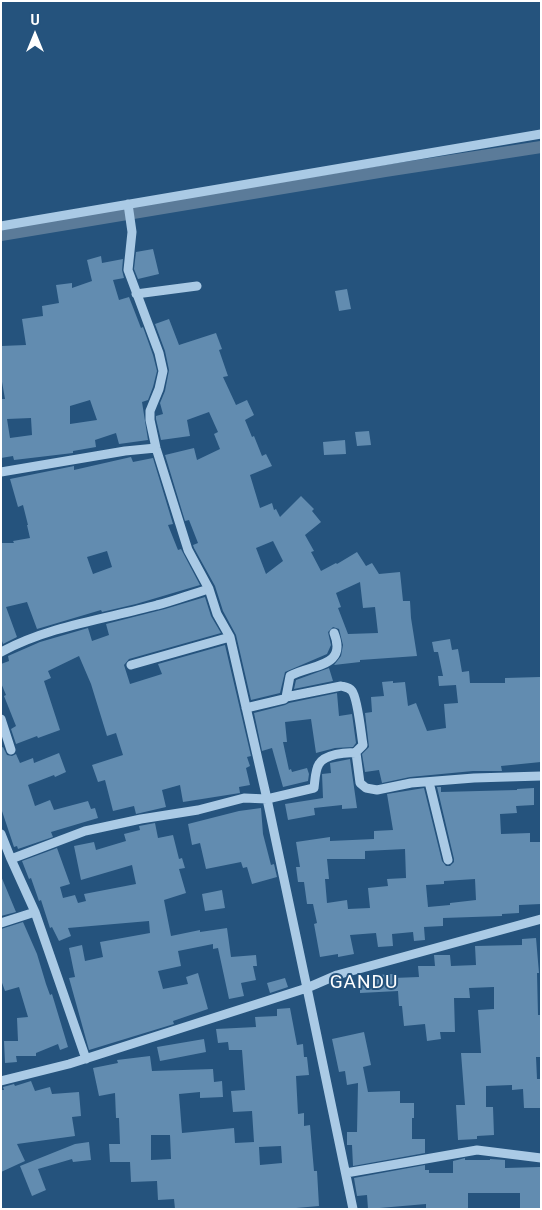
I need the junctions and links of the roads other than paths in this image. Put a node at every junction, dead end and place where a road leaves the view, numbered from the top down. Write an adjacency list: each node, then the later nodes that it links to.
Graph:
1 (541, 134): 2 (street)
2 (128, 206): 3 (street); 5 (street)
3 (1, 226)
4 (196, 286): 5 (street)
5 (136, 294): 6 (street)
6 (156, 448): 7 (street); 8 (street)
7 (1, 472)
8 (208, 589): 10 (street); 11 (street)
9 (334, 633): 13 (street)
10 (230, 637): 12 (street); 14 (street)
11 (1, 652)
12 (131, 665)
13 (286, 697): 14 (street); 17 (street)
14 (246, 708): 20 (street)
15 (1, 719): 16 (street)
16 (11, 750)
17 (355, 753): 19 (street); 20 (street)
18 (541, 776): 19 (street)
19 (430, 782): 23 (street)
20 (267, 799): 22 (street); 27 (street)
21 (1, 834): 22 (street)
22 (11, 859): 24 (street)
23 (448, 860)
24 (35, 912): 26 (street); 28 (street)
25 (541, 919): 27 (street)
26 (1, 923)
27 (307, 988): 28 (street); 31 (street)
28 (86, 1059): 29 (street)
29 (1, 1082)
30 (541, 1158): 31 (street)
31 (346, 1173): 32 (street)
32 (353, 1209)

